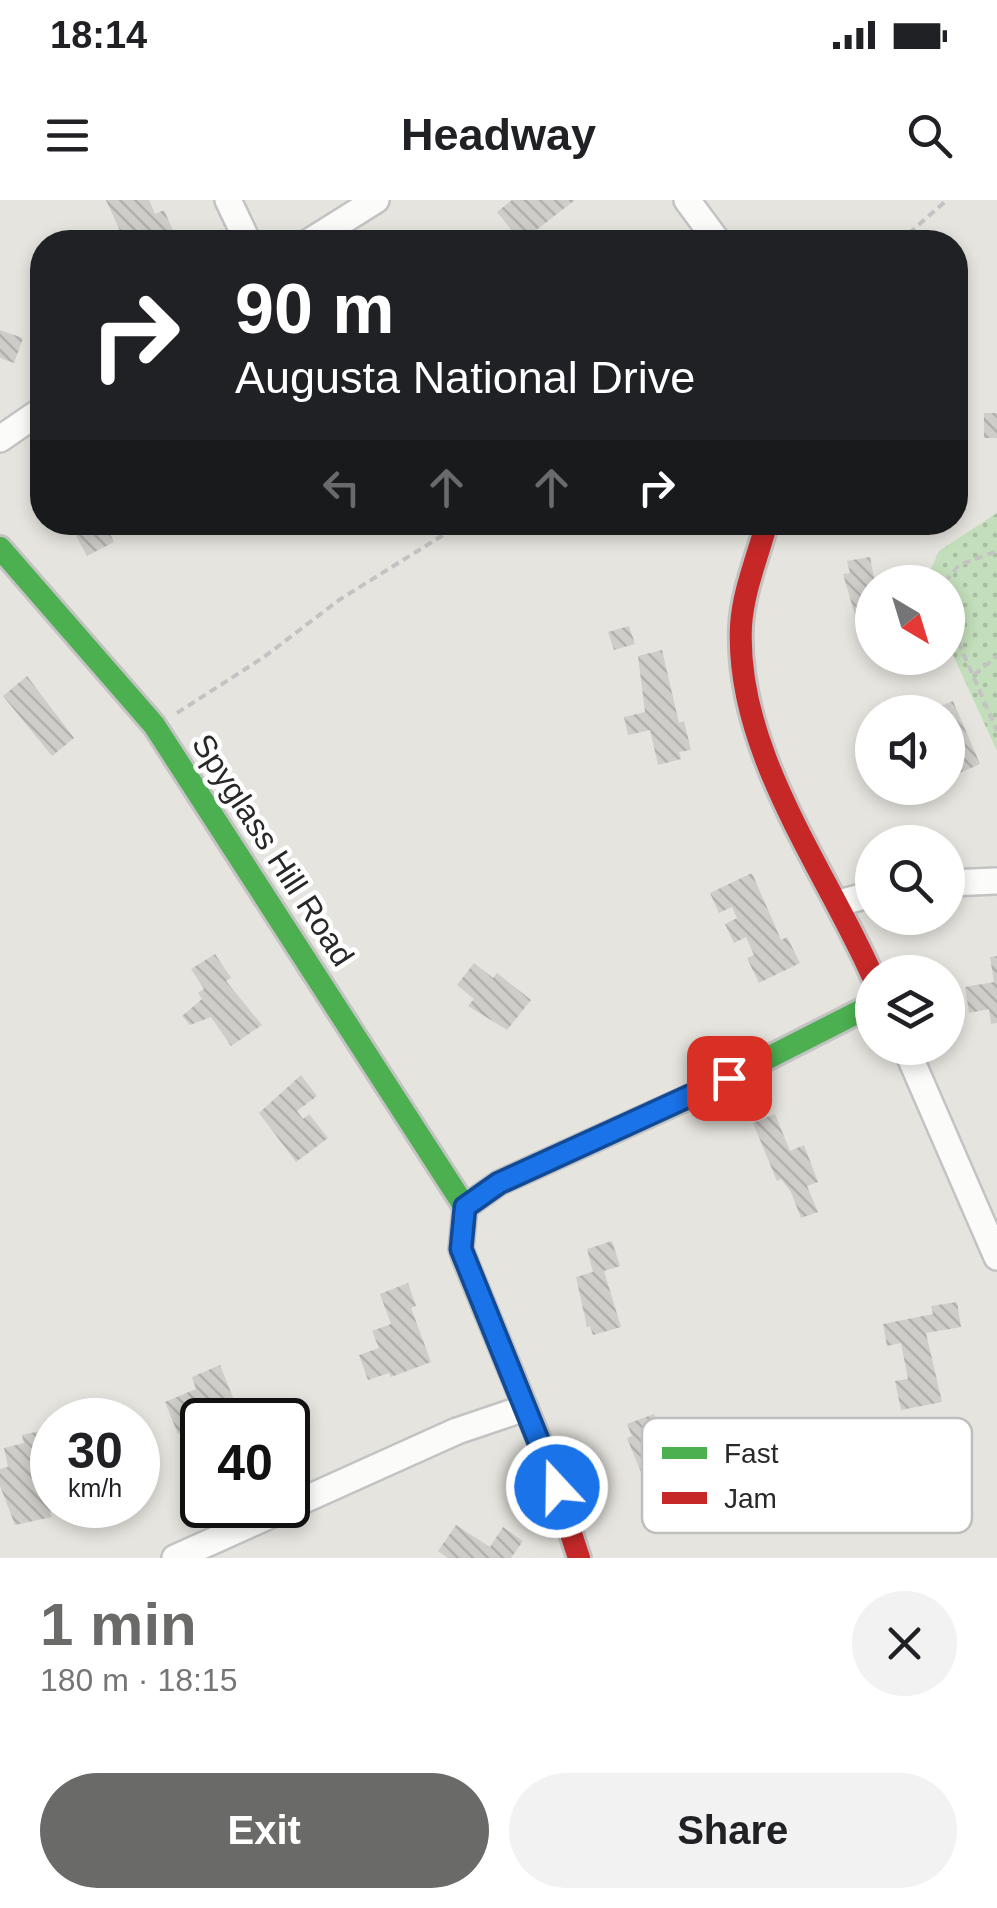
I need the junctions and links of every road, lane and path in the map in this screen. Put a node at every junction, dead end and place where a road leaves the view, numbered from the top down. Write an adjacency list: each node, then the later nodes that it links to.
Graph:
1 (228, 200): 5 (street)
2 (376, 200): 6 (street)
3 (687, 200): 7 (street)
4 (947, 200): 8 (path)
5 (242, 230)
6 (328, 230)
7 (709, 230)
8 (913, 230)
9 (30, 418): 10 (street)
10 (0, 438)
11 (443, 535): 19 (path)
12 (764, 535): 24 (street)
13 (0, 548): 19 (street, Spyglass Hill Road)
14 (997, 551): 15 (path)
15 (958, 565)
16 (965, 655): 18 (path)
17 (997, 656): 18 (path)
18 (974, 675): 20 (path)
19 (154, 725): 28 (street, Spyglass Hill Road)
20 (997, 731)
21 (997, 880): 22 (street)
22 (965, 882)
23 (855, 899): 24 (street)
24 (839, 903): 25 (street)
25 (863, 955)
26 (855, 1014): 28 (street)
27 (913, 1065): 29 (street)
28 (465, 1207): 30 (street)
29 (997, 1256)
30 (525, 1408): 31 (street); 32 (street)
31 (175, 1558)
32 (579, 1558)

